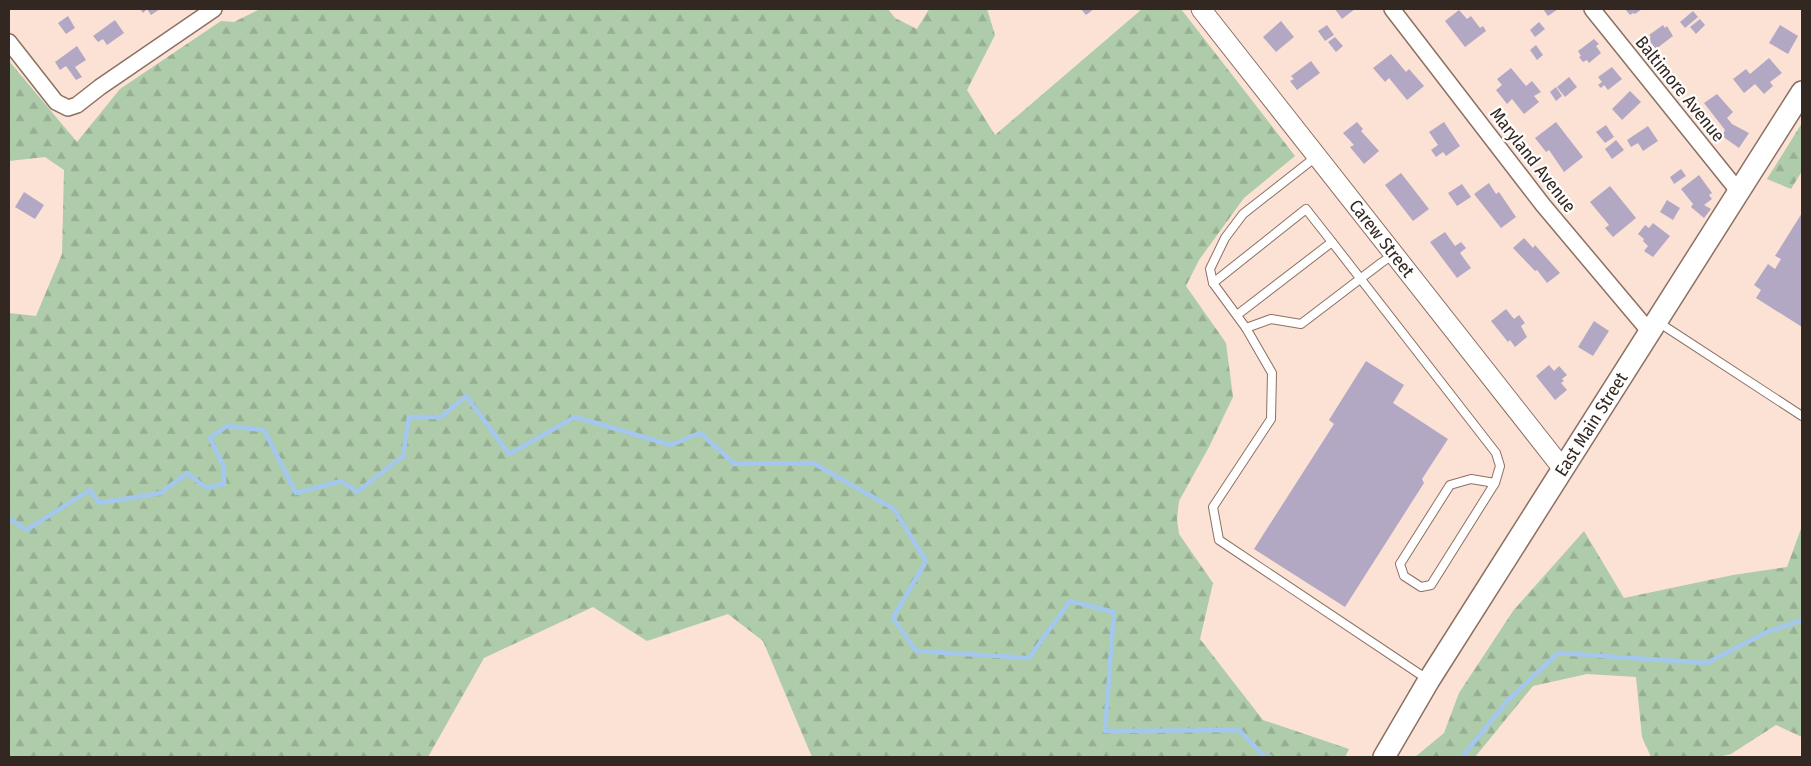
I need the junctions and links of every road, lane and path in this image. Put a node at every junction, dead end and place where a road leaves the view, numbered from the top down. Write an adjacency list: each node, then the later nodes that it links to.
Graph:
1 (214, 9): 5 (street)
2 (1200, 9): 7 (street, Carew Street)
3 (1392, 9): 13 (street, Maryland Avenue)
4 (1592, 9): 8 (street, Baltimore Avenue)
5 (9, 42)
6 (1802, 92): 8 (main road, East Main Street)
7 (1317, 156): 10 (street, Carew Street); 11 (lane)
8 (1739, 192): 13 (main road, East Main Street)
9 (1332, 242): 11 (lane); 12 (lane); 17 (lane)
10 (1394, 254): 14 (lane); 16 (street, Carew Street)
11 (1213, 283): 12 (lane)
12 (1237, 315): 14 (lane)
13 (1653, 326): 15 (lane); 16 (main road, East Main Street)
14 (1246, 328): 18 (lane)
15 (1802, 416)
16 (1563, 469): 18 (main road, East Main Street)
17 (1495, 483): 17 (lane)
18 (1429, 680): 19 (main road, East Main Street)
19 (1384, 757)

